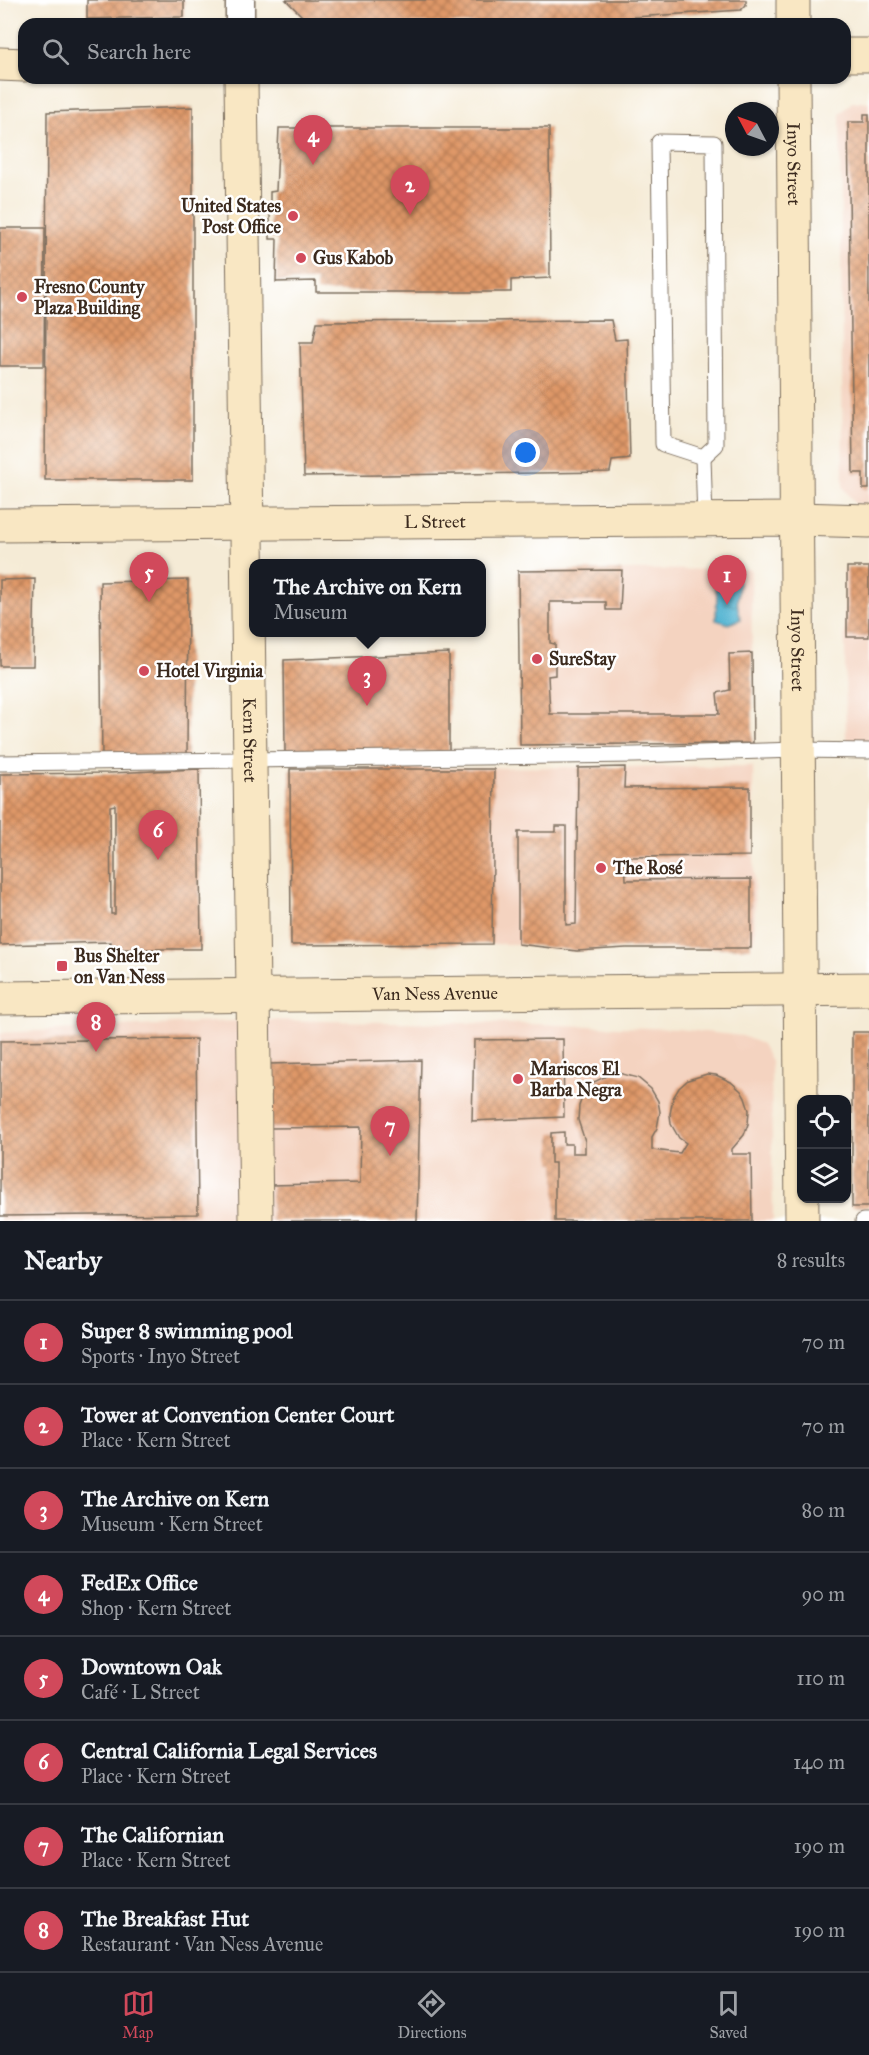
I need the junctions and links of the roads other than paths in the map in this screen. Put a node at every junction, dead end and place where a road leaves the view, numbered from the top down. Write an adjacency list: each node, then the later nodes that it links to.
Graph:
1 (240, 0): 3 (street)
2 (793, 0): 4 (street)
3 (240, 18)
4 (793, 18)
5 (851, 55): 6 (street)
6 (869, 55)
7 (0, 64): 8 (street)
8 (18, 64)
9 (241, 84): 15 (street, Kern Street)
10 (794, 84): 12 (street, Inyo Street)
11 (703, 457): 11 (lane); 13 (lane)
12 (797, 519): 13 (street, L Street); 14 (street, L Street); 17 (street, Inyo Street)
13 (705, 520): 15 (street, L Street)
14 (869, 520)
15 (247, 524): 16 (street, L Street); 19 (street, Kern Street)
16 (0, 525)
17 (798, 750): 18 (lane); 19 (lane); 22 (street, Inyo Street)
18 (869, 751)
19 (250, 759): 20 (lane); 23 (street, Kern Street)
20 (0, 763)
21 (869, 989): 22 (street, Van Ness Avenue)
22 (801, 990): 23 (street, Van Ness Avenue); 26 (street, Inyo Street)
23 (253, 995): 24 (street, Van Ness Avenue); 25 (street, Kern Street)
24 (0, 998)
25 (256, 1221)
26 (802, 1221)
27 (863, 1221): 28 (lane)
28 (869, 1221)

